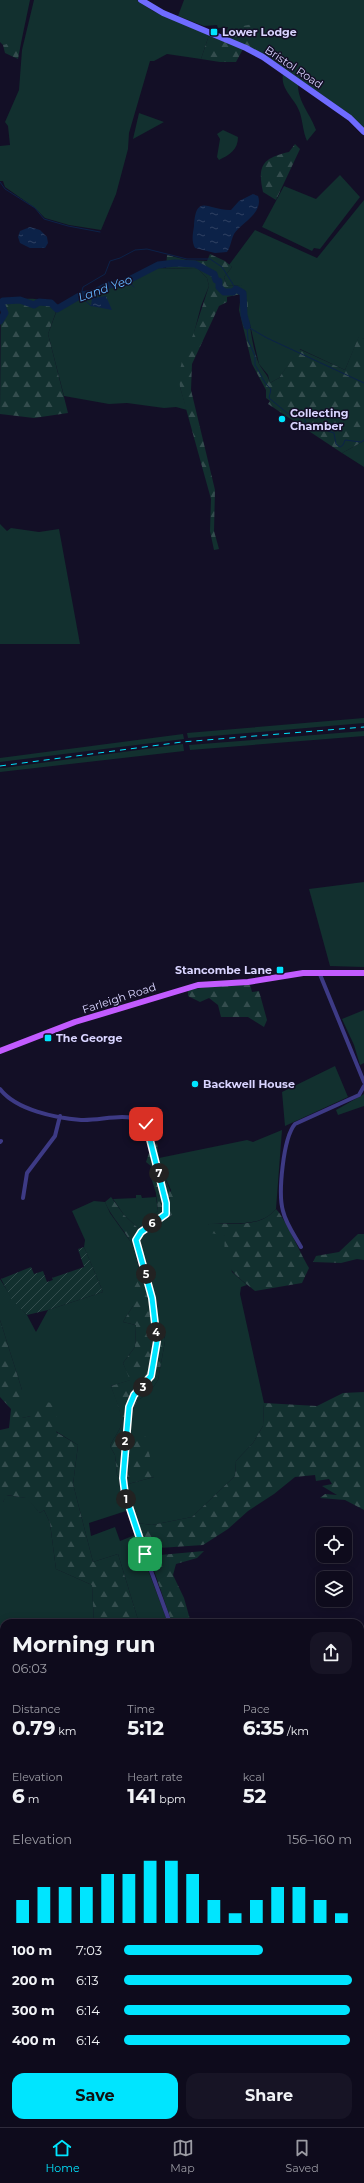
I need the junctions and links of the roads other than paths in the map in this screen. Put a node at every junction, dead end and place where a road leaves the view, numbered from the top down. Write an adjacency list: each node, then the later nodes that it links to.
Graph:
1 (141, 0): 2 (main road, Bristol Road)
2 (364, 132)
3 (319, 972): 4 (main road, Farleigh Road); 5 (main road, Farleigh Road); 6 (street)
4 (364, 973)
5 (0, 1051)
6 (364, 1082)
7 (364, 1086): 11 (street)
8 (0, 1089): 9 (street)
9 (60, 1116): 10 (street); 12 (street)
10 (23, 1198)
11 (301, 1247)
12 (169, 1619)

